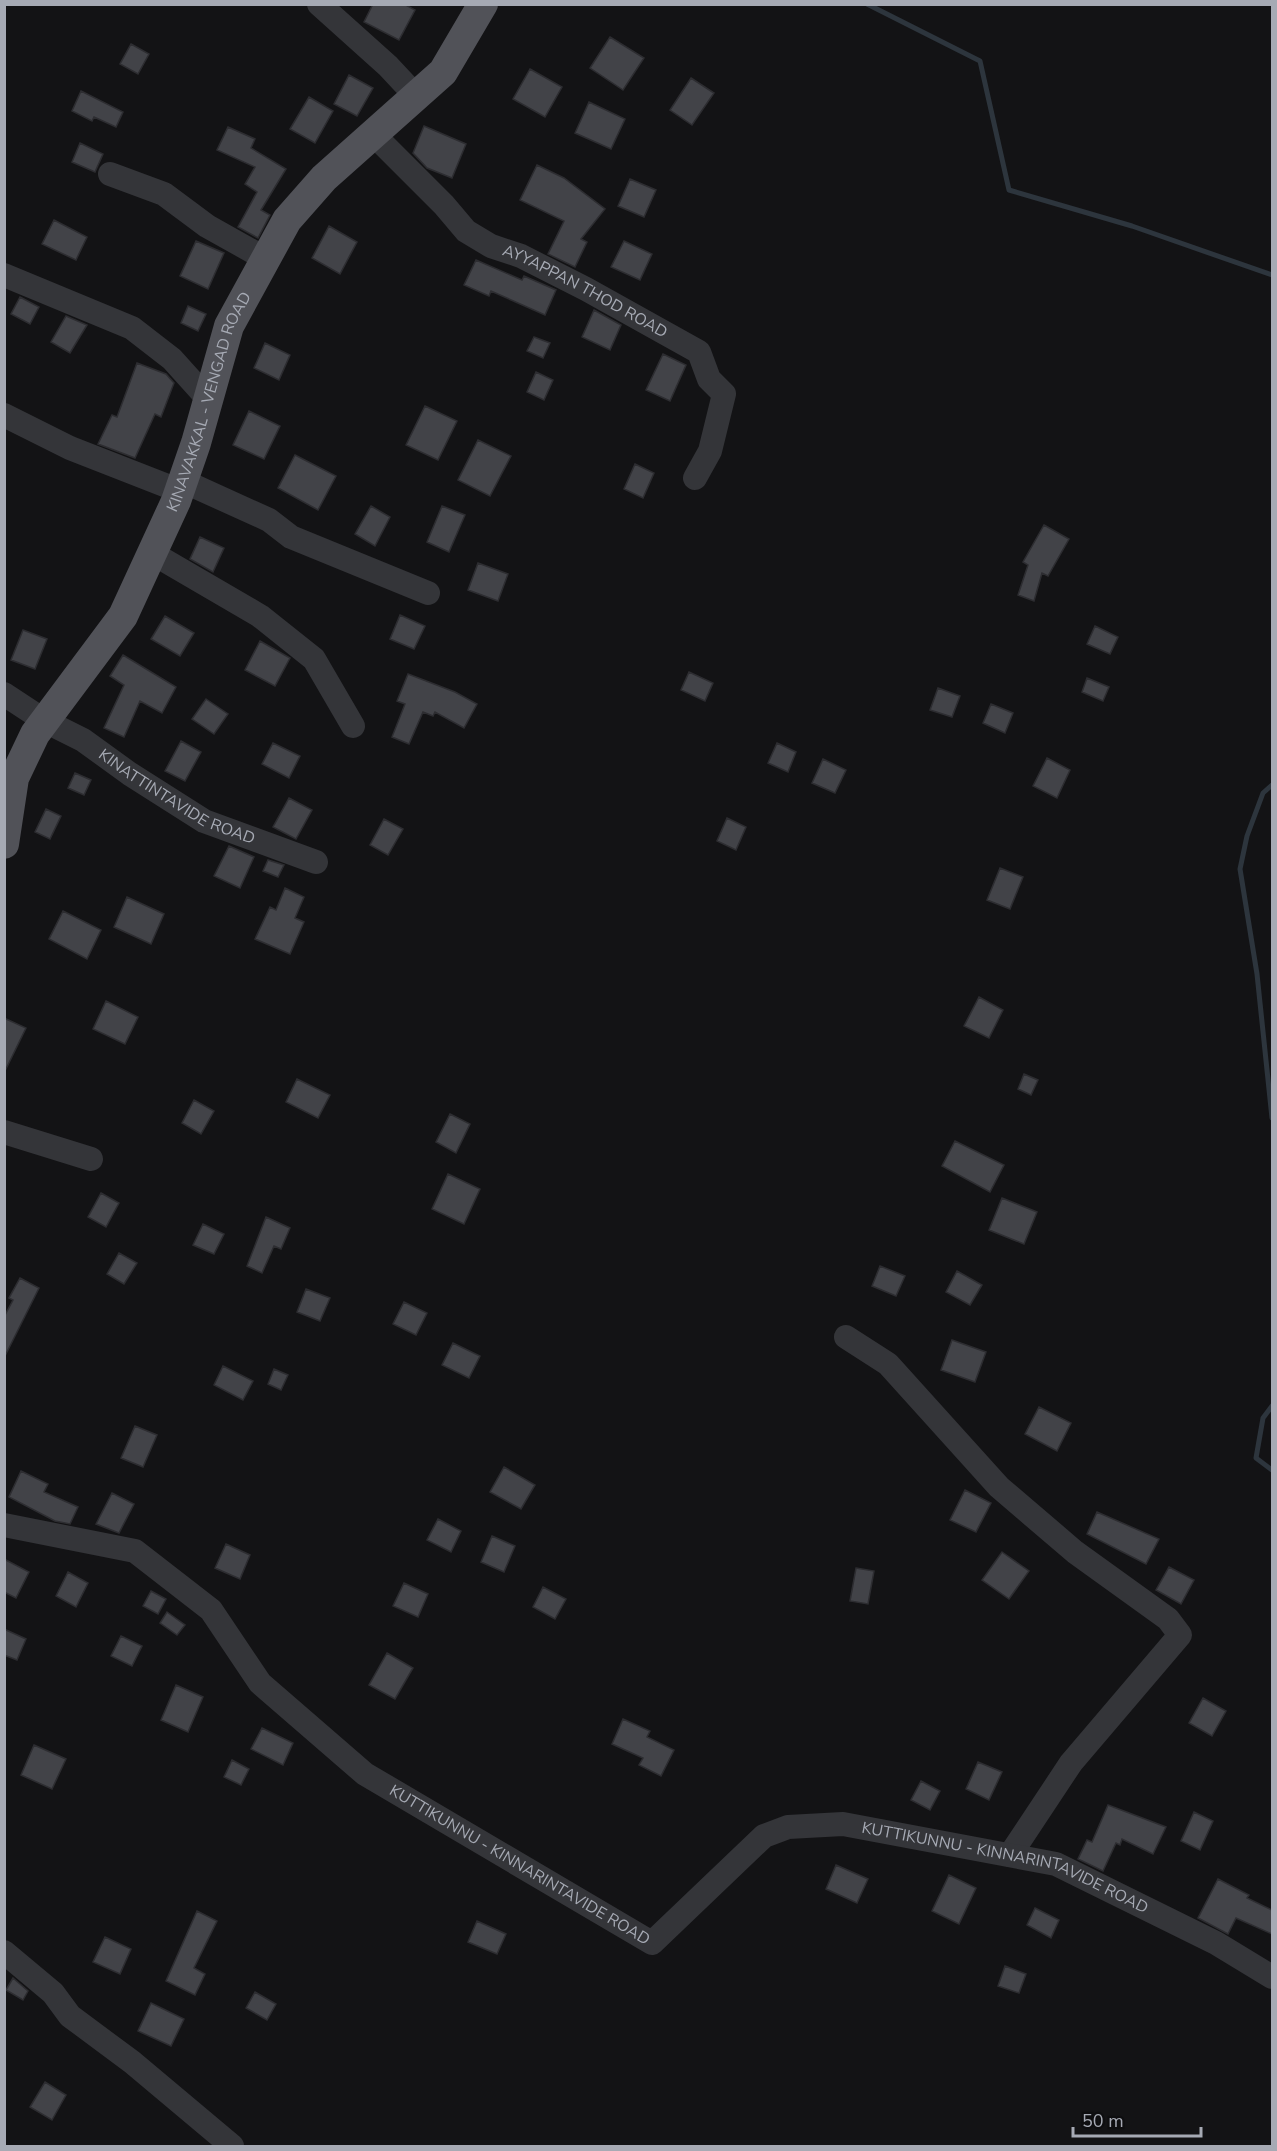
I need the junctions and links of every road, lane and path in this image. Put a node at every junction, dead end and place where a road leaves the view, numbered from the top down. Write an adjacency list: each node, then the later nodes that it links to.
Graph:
1 (319, 4): 3 (street)
2 (483, 4): 3 (main road, KINAVAKKAL - VENGAD ROAD)
3 (416, 96): 4 (main road, KINAVAKKAL - VENGAD ROAD)
4 (373, 134): 6 (main road, KINAVAKKAL - VENGAD ROAD); 10 (street, AYYAPPAN THOD ROAD)
5 (110, 174): 6 (street)
6 (266, 259): 8 (main road, KINAVAKKAL - VENGAD ROAD)
7 (4, 275): 8 (street)
8 (208, 399): 11 (main road, KINAVAKKAL - VENGAD ROAD)
9 (4, 415): 11 (street)
10 (695, 478)
11 (181, 486): 12 (main road, KINAVAKKAL - VENGAD ROAD); 13 (street)
12 (152, 554): 15 (main road, KINAVAKKAL - VENGAD ROAD); 16 (street)
13 (428, 593)
14 (4, 694): 15 (street, KINATTINTAVIDE ROAD)
15 (45, 721): 17 (main road, KINAVAKKAL - VENGAD ROAD); 19 (street, KINATTINTAVIDE ROAD)
16 (353, 726)
17 (8, 801): 18 (main road, KINAVAKKAL - VENGAD ROAD)
18 (4, 844)
19 (316, 862)
20 (4, 1132): 21 (street)
21 (91, 1159)
22 (846, 1337): 24 (street)
23 (4, 1525): 24 (street, KUTTIKUNNU - KINNARINTAVIDE ROAD)
24 (1010, 1855): 26 (street, KUTTIKUNNU - KINNARINTAVIDE ROAD)
25 (4, 1952): 27 (street)
26 (1272, 1977)
27 (232, 2146)

